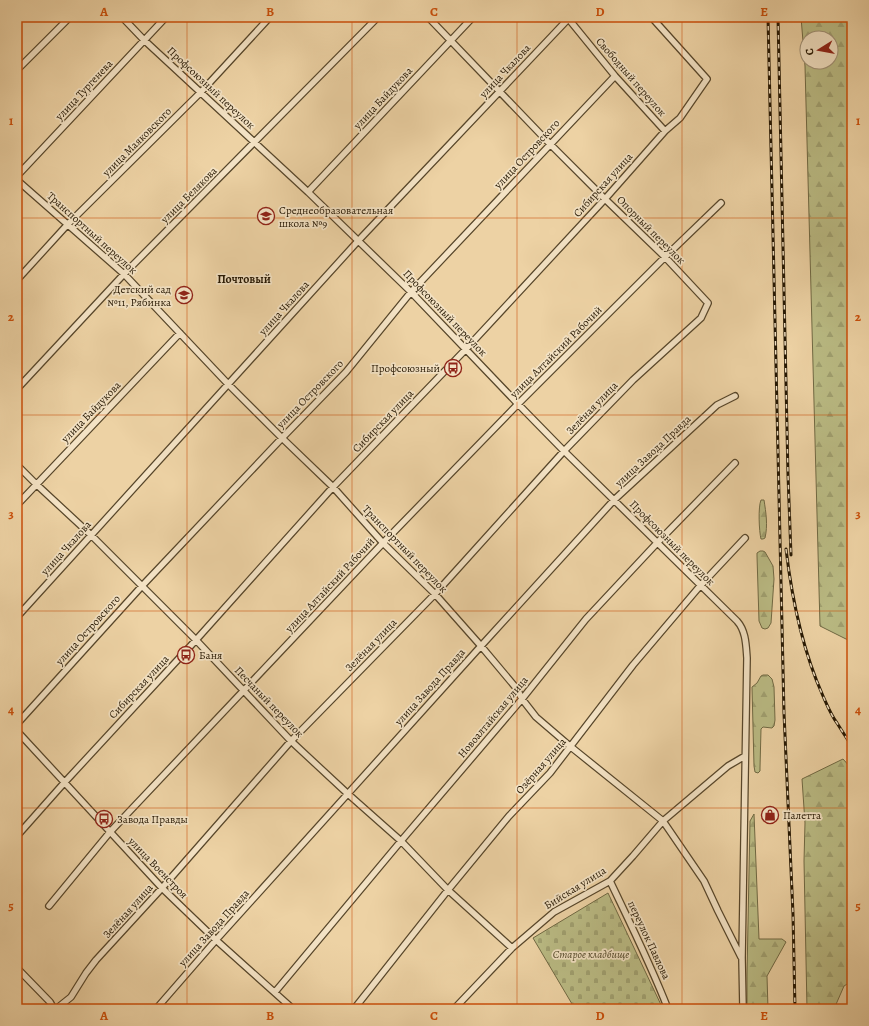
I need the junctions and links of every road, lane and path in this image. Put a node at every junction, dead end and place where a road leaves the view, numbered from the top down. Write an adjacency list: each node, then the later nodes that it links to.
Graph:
1 (70, 17): 12 (street)
2 (122, 17): 10 (street, Профсоюзный переулок)
3 (166, 17): 10 (street, улица Тургенева)
4 (270, 17): 14 (street, улица Маяковского)
5 (378, 17): 17 (street, улица Белякова)
6 (428, 17): 11 (street, Опорный переулок)
7 (472, 17): 11 (street, улица Байдукова)
8 (569, 18): 13 (street, Свободный переулок); 15 (street, улица Чкалова)
9 (654, 20): 16 (street, Сибирская улица)
10 (144, 40): 14 (street, Профсоюзный переулок); 19 (street, улица Тургенева)
11 (451, 40): 15 (street, Опорный переулок); 21 (street, улица Байдукова)
12 (17, 70)
13 (615, 76): 16 (street, Свободный переулок); 18 (street, улица Островского)
14 (201, 92): 17 (street, Профсоюзный переулок); 24 (street, улица Маяковского)
15 (500, 92): 18 (street, Опорный переулок); 25 (street, улица Чкалова)
16 (665, 131): 22 (street, Сибирская улица)
17 (255, 142): 21 (street, Профсоюзный переулок); 27 (street, улица Белякова)
18 (550, 144): 22 (street, Опорный переулок); 29 (street, улица Островского)
19 (17, 176)
20 (17, 180): 24 (street, Транспортный переулок)
21 (308, 192): 25 (street, Профсоюзный переулок)
22 (604, 199): 26 (street, Опорный переулок); 32 (street, Сибирская улица)
23 (721, 203): 26 (street, улица Алтайский Рабочий)
24 (68, 224): 27 (street, Транспортный переулок); 28 (street, улица Маяковского)
25 (358, 241): 29 (street, Профсоюзный переулок); 33 (street, улица Чкалова)
26 (665, 257): 30 (street, Опорный переулок); 36 (street, улица Алтайский Рабочий)
27 (124, 274): 31 (street, Транспортный переулок); 34 (street, улица Белякова)
28 (17, 280)
29 (411, 292): 32 (street, Профсоюзный переулок); 37 (street, улица Островского)
30 (708, 303): 38 (street, Зелёная улица)
31 (180, 333): 33 (street, Транспортный переулок); 41 (street, улица Байдукова)
32 (466, 349): 36 (street, Профсоюзный переулок); 42 (street, Сибирская улица)
33 (228, 384): 37 (street, Транспортный переулок); 45 (street, улица Чкалова)
34 (17, 389)
35 (735, 396): 43 (street, улица Завода Правда)
36 (518, 404): 38 (street, Профсоюзный переулок); 47 (street, улица Алтайский Рабочий)
37 (282, 438): 42 (street, Транспортный переулок); 49 (street, улица Островского)
38 (564, 451): 43 (street, Профсоюзный переулок); 51 (street, Зелёная улица)
39 (735, 463): 48 (street, Новоалтайская улица)
40 (17, 465): 41 (street, Песчаный переулок)
41 (36, 484): 44 (street, улица Байдукова); 45 (street, Песчаный переулок)
42 (334, 487): 47 (street, Транспортный переулок); 53 (street, Сибирская улица)
43 (614, 500): 48 (street, Профсоюзный переулок); 54 (street, улица Завода Правда)
44 (17, 505)
45 (91, 535): 49 (street, Песчаный переулок); 52 (street, улица Чкалова)
46 (745, 538): 50 (street, Озёрная улица)
47 (383, 543): 51 (street, Транспортный переулок); 55 (street, улица Алтайский Рабочий)
48 (657, 543): 50 (street, Профсоюзный переулок); 56 (street, Новоалтайская улица)
49 (142, 586): 53 (street, Песчаный переулок); 57 (street, улица Островского)
50 (700, 586): 60 (street, Озёрная улица); 61 (street, Профсоюзный переулок)
51 (435, 594): 54 (street, Транспортный переулок); 59 (street, Зелёная улица)
52 (17, 617)
53 (196, 640): 55 (street, Песчаный переулок); 62 (street, Сибирская улица)
54 (480, 646): 56 (street, Транспортный переулок); 63 (street, улица Завода Правда)
55 (244, 690): 59 (street, Песчаный переулок); 65 (street, улица Алтайский Рабочий)
56 (522, 699): 60 (street, Транспортный переулок); 67 (street, Новоалтайская улица)
57 (17, 724)
58 (17, 731): 62 (street, улица Военстроя)
59 (291, 741): 63 (street, Песчаный переулок); 69 (street, Зелёная улица)
60 (571, 747): 64 (street, Транспортный переулок); 70 (street, Озёрная улица)
61 (746, 756): 64 (street, Бийская улица); 74 (street)
62 (64, 783): 65 (street, улица Военстроя); 66 (street, Сибирская улица)
63 (348, 794): 67 (street, Песчаный переулок); 72 (street, улица Завода Правда)
64 (663, 821): 68 (street, Бийская улица); 74 (street, Транспортный переулок)
65 (110, 832): 69 (street, улица Военстроя); 71 (street, улица Алтайский Рабочий)
66 (17, 836)
67 (401, 841): 70 (street, Песчаный переулок); 76 (street, Новоалтайская улица)
68 (610, 881): 73 (street, Бийская улица); 82 (street, переулок Павлова)
69 (162, 888): 72 (street, улица Военстроя); 77 (street, Зелёная улица)
70 (448, 890): 73 (street, Песчаный переулок); 80 (street, Озёрная улица)
71 (49, 906)
72 (216, 940): 76 (street, улица Военстроя); 78 (street, улица Завода Правда)
73 (512, 948): 81 (street, Бийская улица)
74 (742, 958): 83 (street)
75 (17, 968): 77 (street)
76 (275, 992): 79 (street, улица Военстроя)
77 (55, 1009)
78 (156, 1009)
79 (293, 1009)
80 (354, 1009)
81 (454, 1009)
82 (668, 1009)
83 (743, 1009)

